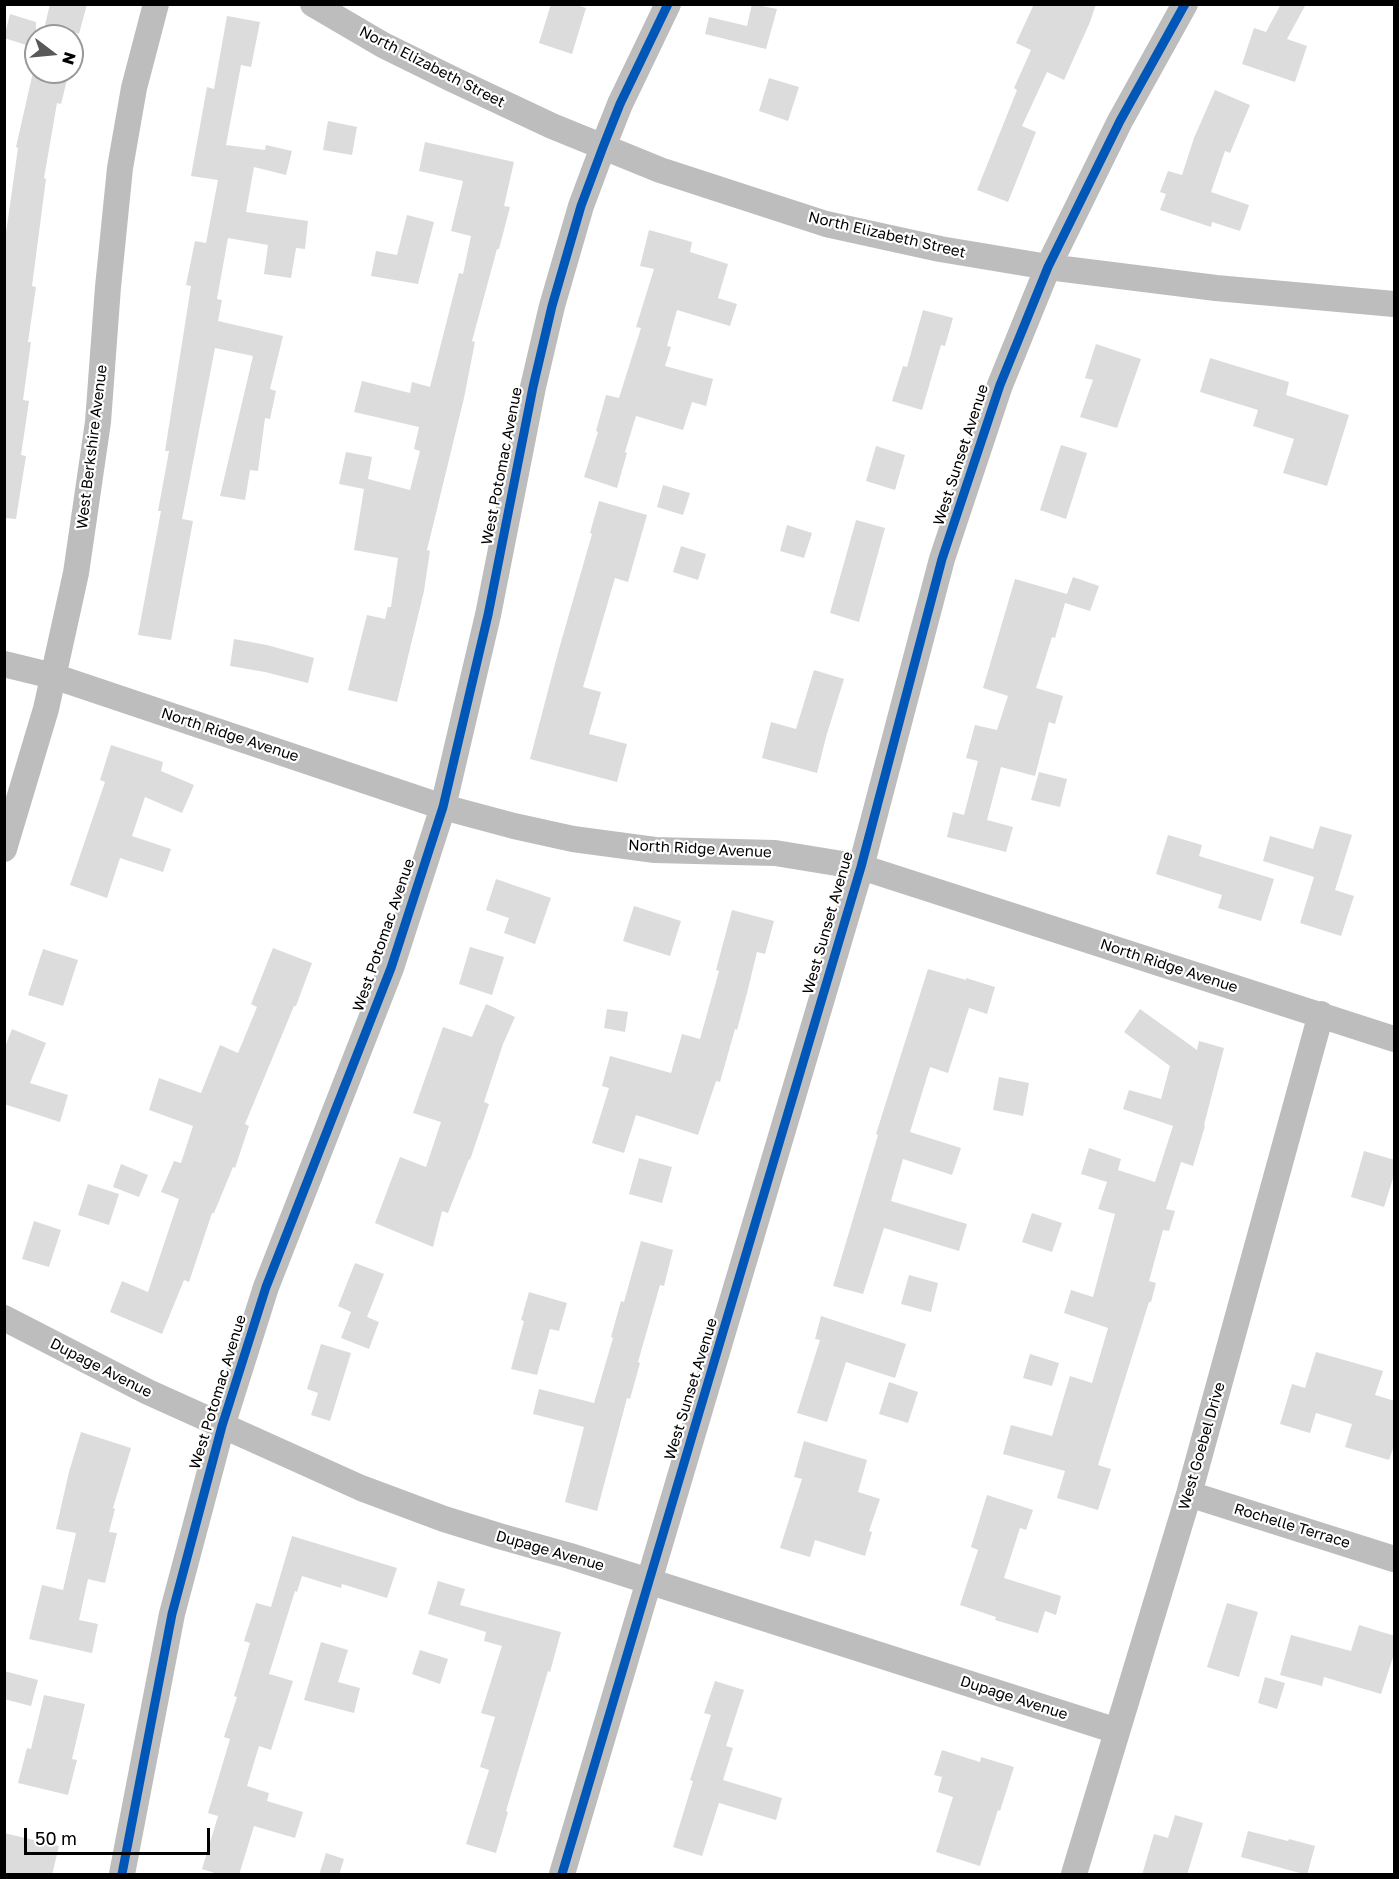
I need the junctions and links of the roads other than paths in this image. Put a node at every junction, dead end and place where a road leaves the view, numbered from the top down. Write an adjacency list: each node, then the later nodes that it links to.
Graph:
1 (156, 4): 9 (street, West Berkshire Avenue)
2 (313, 4): 5 (street, North Elizabeth Street)
3 (668, 4): 5 (street, West Potomac Avenue)
4 (1185, 4): 6 (street, West Sunset Avenue)
5 (603, 147): 6 (street, North Elizabeth Street); 10 (street, West Potomac Avenue)
6 (1048, 267): 7 (street, North Elizabeth Street); 12 (street, West Sunset Avenue)
7 (1395, 304)
8 (4, 664): 9 (street, North Ridge Avenue)
9 (54, 676): 10 (street, North Ridge Avenue); 11 (street, West Berkshire Avenue)
10 (443, 807): 12 (street, North Ridge Avenue); 16 (street, West Potomac Avenue)
11 (4, 849)
12 (861, 867): 13 (street, North Ridge Avenue); 19 (street, West Sunset Avenue)
13 (1321, 1014): 14 (street, North Ridge Avenue); 17 (street, West Goebel Drive)
14 (1395, 1039)
15 (4, 1318): 16 (street, Dupage Avenue)
16 (222, 1426): 19 (street, Dupage Avenue); 21 (street, West Potomac Avenue)
17 (1189, 1494): 18 (street, Rochelle Terrace); 20 (street, West Goebel Drive)
18 (1395, 1559)
19 (649, 1582): 20 (street, Dupage Avenue); 22 (street, West Sunset Avenue)
20 (1118, 1731): 23 (street, West Goebel Drive)
21 (122, 1875)
22 (562, 1875)
23 (1074, 1875)

